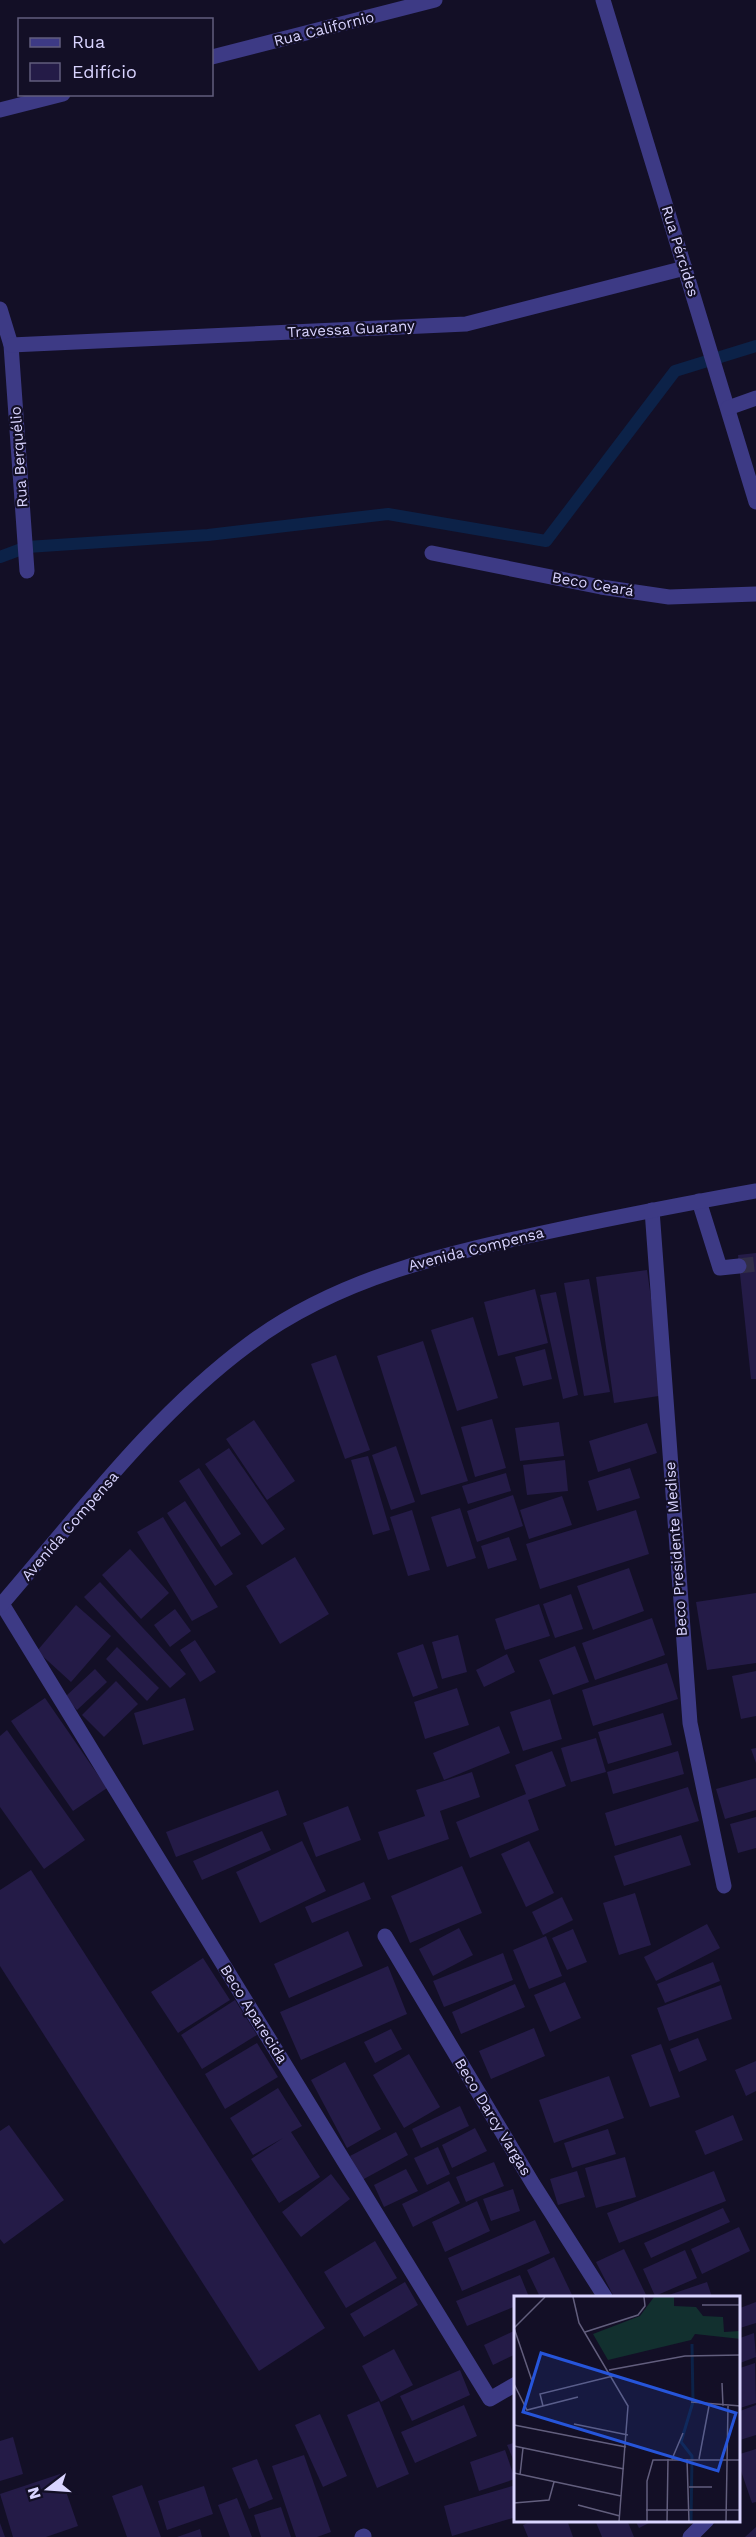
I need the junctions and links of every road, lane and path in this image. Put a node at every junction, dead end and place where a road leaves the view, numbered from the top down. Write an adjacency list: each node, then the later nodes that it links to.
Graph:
1 (435, 0): 3 (street, Rua Californio)
2 (603, 0): 6 (street, Rua Pércides)
3 (213, 57)
4 (56, 96): 5 (street)
5 (0, 111)
6 (685, 268): 8 (street, Travessa Guarany); 10 (street, Rua Pércides)
7 (0, 309): 8 (street, Rua Berquélio)
8 (11, 345): 13 (street, Rua Berquélio)
9 (756, 398): 10 (street)
10 (728, 408): 11 (street, Rua Pércides)
11 (756, 502)
12 (432, 553): 14 (street, Beco Ceará)
13 (27, 571)
14 (756, 594)
15 (756, 1191): 16 (street, Avenida Compensa)
16 (699, 1201): 17 (street, Avenida Compensa); 18 (street)
17 (652, 1210): 19 (street, Avenida Compensa); 20 (street, Beco Presidente Medise)
18 (740, 1266)
19 (1, 1605): 23 (street, Beco Aparecida)
20 (724, 1886)
21 (385, 1936): 22 (street, Beco Darcy Vargas)
22 (604, 2296)
23 (514, 2385)
24 (705, 2522): 25 (street)
25 (690, 2537)

